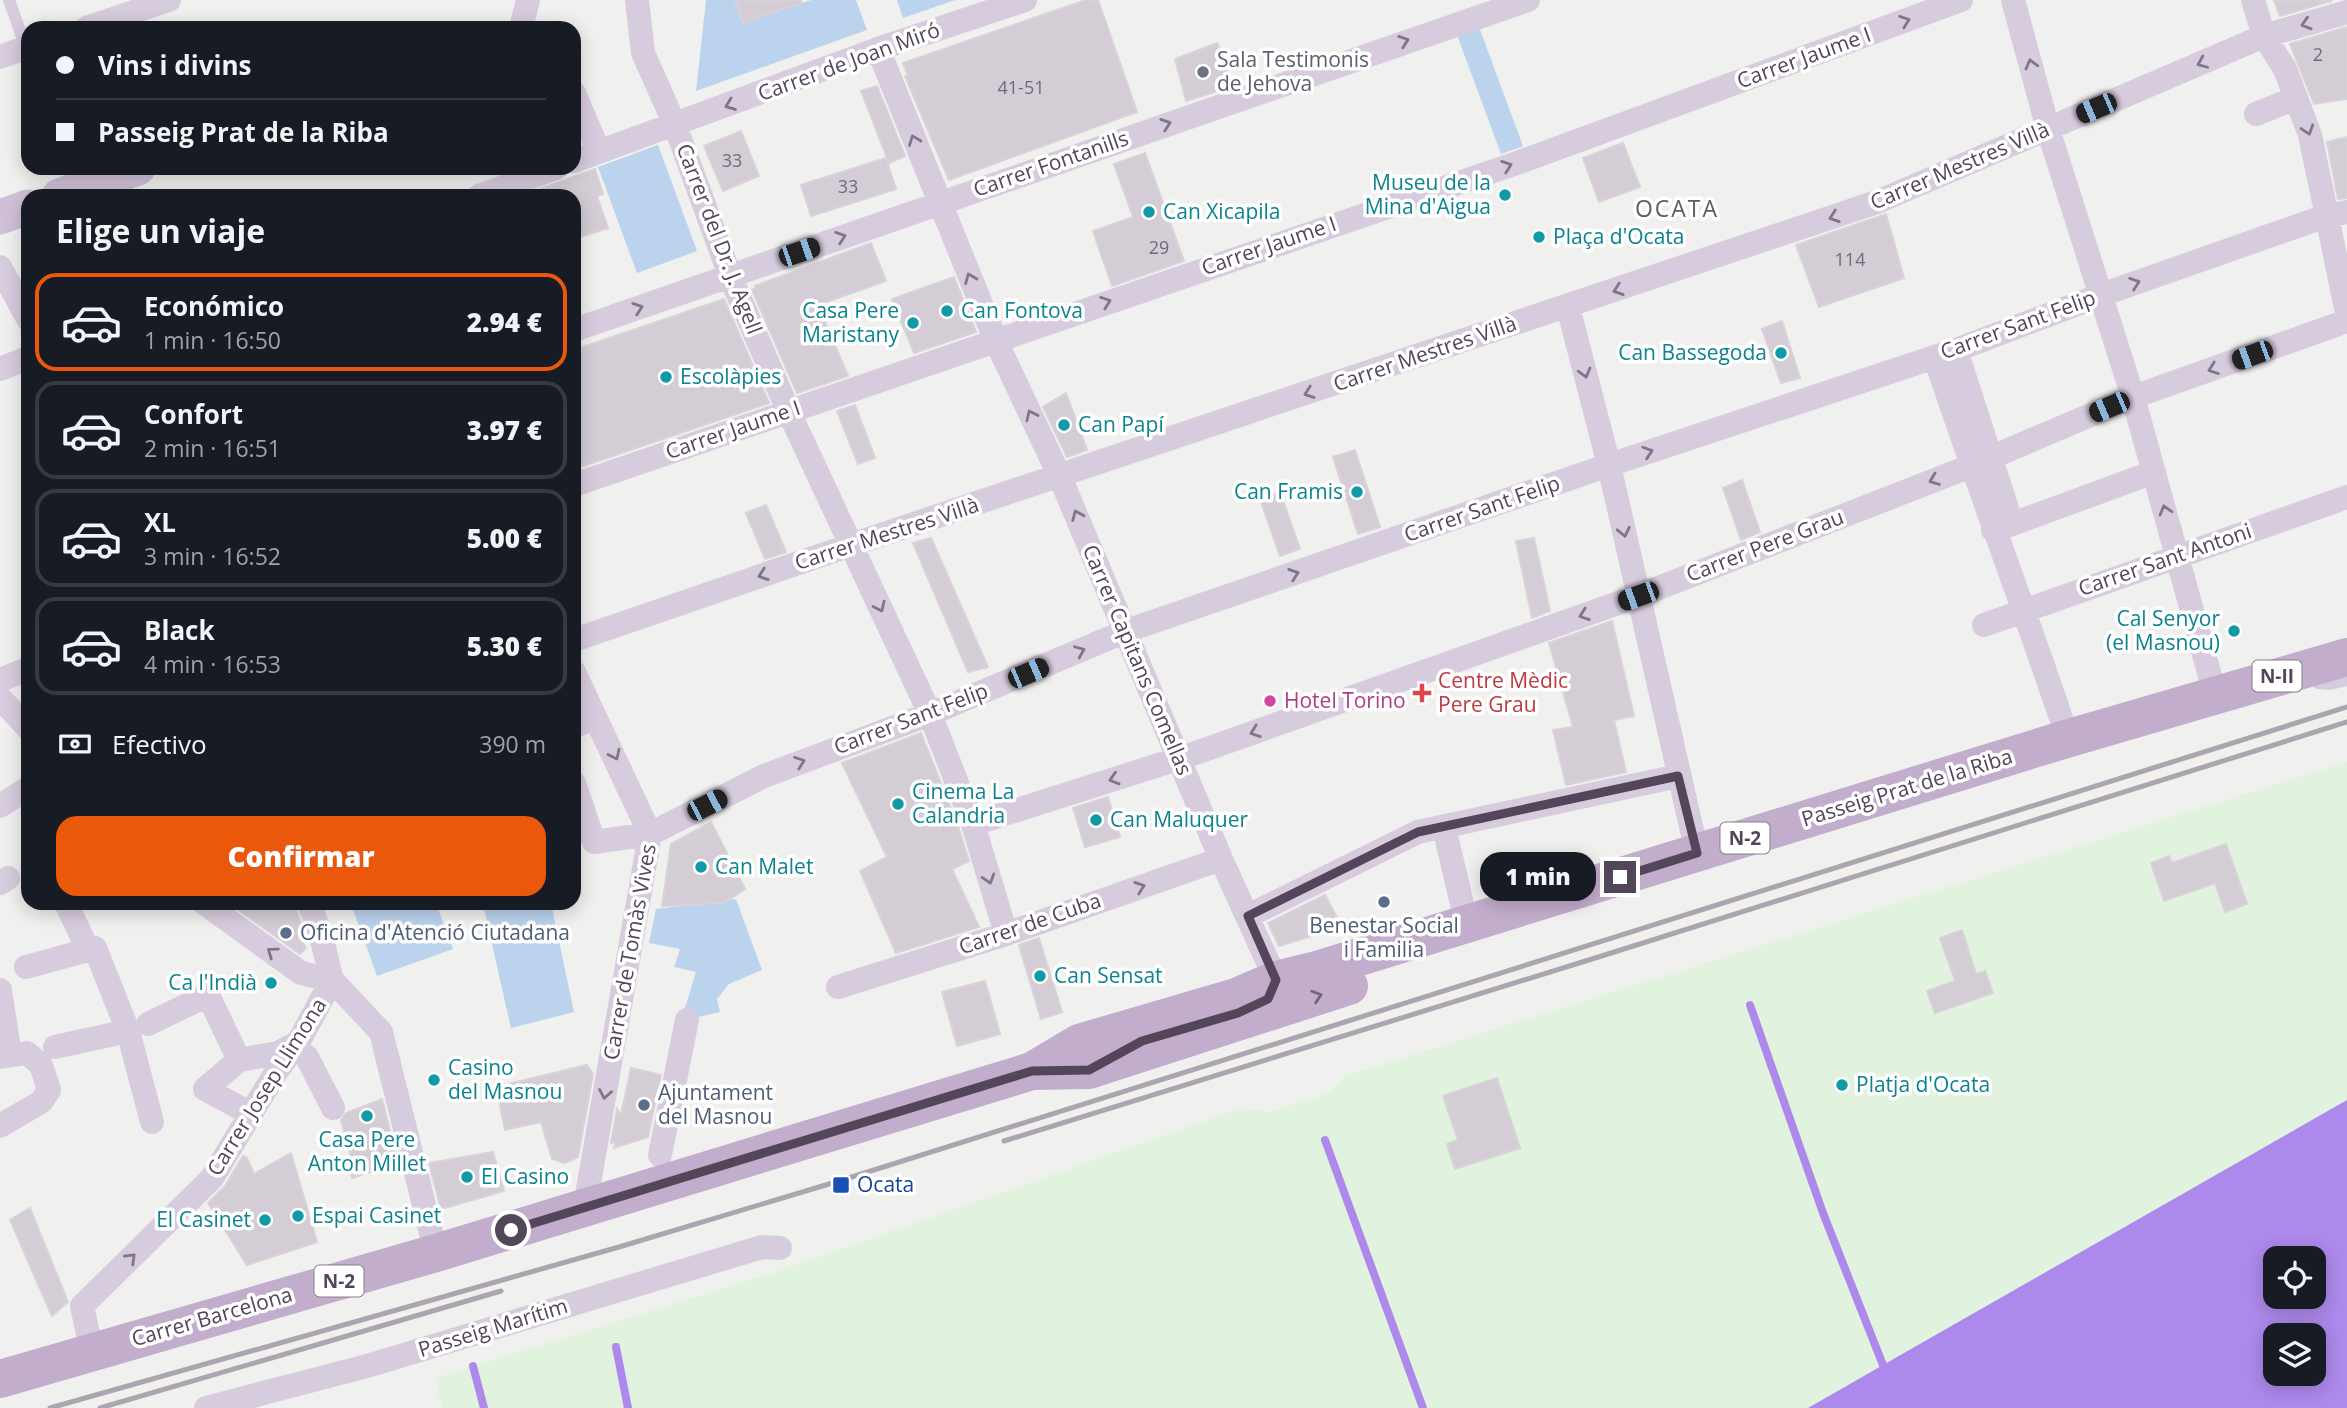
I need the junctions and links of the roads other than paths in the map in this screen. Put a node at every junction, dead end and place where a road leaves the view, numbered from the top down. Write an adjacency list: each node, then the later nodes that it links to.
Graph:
1 (9, 0): 14 (lane)
2 (169, 0): 12 (street)
3 (528, 0): 13 (street)
4 (637, 0): 22 (street, Carrer del Dr. J. Agell)
5 (1025, 0): 16 (street, Carrer de Joan Miró)
6 (1528, 0): 10 (street, Carrer Fontanills)
7 (1961, 0): 42 (street, Carrer Jaume I, one-way to 7)
8 (2013, 0): 23 (street, one-way to 8)
9 (2253, 0): 15 (street)
10 (1460, 10): 30 (street, Carrer Fontanills, one-way to 10)
11 (2347, 12): 15 (street, Carrer Mestres Villà, one-way to 15)
12 (107, 21)
13 (523, 21)
14 (21, 32)
15 (2264, 36): 19 (street); 23 (street, Carrer Mestres Villà, one-way to 23)
16 (878, 49): 22 (street, Carrer de Joan Miró, one-way to 22); 30 (street, Carrer Capitans Comellas, one-way to 16)
17 (21, 50): 18 (street)
18 (0, 57)
19 (2296, 99): 21 (street); 32 (street, one-way to 32)
20 (581, 110): 24 (street)
21 (2256, 114)
22 (675, 125): 24 (street, Carrer de Joan Miró); 35 (street, Carrer del Dr. J. Agell)
23 (2048, 129): 36 (street); 38 (street, Carrer Mestres Villà, one-way to 38)
24 (599, 152): 25 (street, Carrer de Joan Miró)
25 (581, 159)
26 (118, 175): 29 (street)
27 (534, 175): 28 (street)
28 (509, 183)
29 (79, 189)
30 (940, 203): 35 (street, Carrer Fontanills, one-way to 30); 42 (street, Carrer Capitans Comellas, one-way to 30)
31 (21, 210): 33 (street)
32 (2337, 214): 36 (street, Carrer Sant Felip, one-way to 32); 39 (street)
33 (0, 217)
34 (0, 267): 37 (street)
35 (730, 276): 41 (street, Carrer Fontanills, one-way to 35); 47 (street, Carrer del Dr. J. Agell)
36 (2101, 295): 43 (street, Carrer Sant Felip); 46 (street)
37 (21, 306)
38 (1568, 307): 49 (street, one-way to 49); 51 (street, Carrer Mestres Villà, one-way to 51)
39 (2347, 313)
40 (2347, 321): 46 (street, Carrer Pere Grau, one-way to 46)
41 (581, 328)
42 (996, 341): 47 (street, Carrer Jaume I); 51 (street, Carrer Capitans Comellas, one-way to 42)
43 (1945, 353): 48 (street); 49 (street, Carrer Sant Felip, one-way to 43)
44 (21, 361): 45 (street)
45 (0, 369)
46 (2133, 397): 48 (street, Carrer Pere Grau); 50 (street)
47 (788, 410): 52 (street, Carrer Jaume I); 55 (street, Carrer del Dr. J. Agell)
48 (1980, 461): 54 (street); 57 (street, Carrer Pere Grau, one-way to 57)
49 (1609, 465): 57 (street, one-way to 57); 60 (street, Carrer Sant Felip, one-way to 49)
50 (2154, 472): 54 (street); 56 (street, one-way to 50)
51 (1060, 477): 55 (street, Carrer Mestres Villà); 60 (street, Carrer Capitans Comellas, one-way to 51)
52 (581, 483)
53 (2347, 497): 56 (street, Carrer Sant Antoni)
54 (2003, 527): 58 (street)
55 (851, 545): 61 (street, Carrer Mestres Villà, one-way to 61); 68 (street, Carrer del Dr. J. Agell, one-way to 68)
56 (2178, 555): 58 (street, Carrer Sant Antoni); 66 (street)
57 (1638, 596): 71 (street, Carrer Pere Grau, one-way to 71); 72 (street)
58 (2025, 610): 59 (street, Carrer Sant Antoni); 69 (street)
59 (1984, 625)
60 (1126, 631): 68 (street, Carrer Sant Felip, one-way to 60); 71 (street, Carrer Capitans Comellas)
61 (581, 638)
62 (21, 671): 64 (street)
63 (2340, 671): 66 (main road, Passeig Prat de la Riba / N-II); 99 (main road, N-2, one-way to 63)
64 (0, 680)
65 (581, 687): 78 (street, Carrer de Tomàs Vives, one-way to 78)
66 (2215, 694): 79 (main road, Passeig Prat de la Riba / N-2)
67 (0, 698): 70 (street)
68 (930, 714): 76 (street, Carrer del Dr. J. Agell); 78 (street, Carrer Sant Felip, one-way to 68)
69 (2061, 718)
70 (21, 720)
71 (1179, 758): 76 (street, Carrer Pere Grau, one-way to 76); 80 (street, Carrer Capitans Comellas)
72 (1678, 776): 77 (street); 79 (street)
73 (21, 792): 75 (street)
74 (581, 804): 78 (street, Carrer Sant Felip)
75 (0, 806)
76 (973, 824): 86 (street, Carrer del Dr. J. Agell, one-way to 86)
77 (1444, 827): 81 (street); 85 (street)
78 (650, 834): 106 (street, Carrer de Tomàs Vives, one-way to 106)
79 (1697, 853): 90 (main road, Passeig Prat de la Riba / N-2)
80 (1220, 859): 85 (street, Carrer Capitans Comellas); 86 (street, Carrer de Cuba, one-way to 80)
81 (1462, 904)
82 (69, 910): 87 (street)
83 (214, 910): 89 (street, one-way to 83)
84 (312, 910): 89 (street)
85 (1248, 916): 90 (street, Carrer Capitans Comellas)
86 (1006, 934): 91 (street, Carrer de Cuba)
87 (88, 950): 88 (street); 94 (street)
88 (26, 967)
89 (332, 980): 96 (street, Carrer Josep Llimona); 108 (street)
90 (1276, 980): 99 (main road, N-2); 100 (main road, Passeig Prat de la Riba / N-2)
91 (838, 987)
92 (0, 990): 97 (street)
93 (687, 1020): 105 (street)
94 (138, 1028): 95 (street); 98 (street); 103 (street)
95 (55, 1047)
96 (303, 1049): 98 (street); 101 (street); 102 (street, Carrer Josep Llimona)
97 (13, 1055): 104 (street)
98 (239, 1060): 102 (street)
99 (1089, 1070): 100 (main road, N-2)
100 (1032, 1071): 106 (main road, N-2)
101 (333, 1108)
102 (251, 1114): 109 (street, Carrer Josep Llimona, one-way to 102)
103 (152, 1122)
104 (0, 1126)
105 (660, 1155)
106 (585, 1206): 108 (main road, Carrer Barcelona / N-2)
107 (780, 1248): 111 (street, Passeig Marítim)
108 (436, 1253): 109 (main road, Carrer Barcelona / N-2)
109 (92, 1352): 110 (main road, Carrer Barcelona / N-2)
110 (0, 1379)
111 (253, 1402): 112 (street, Passeig Marítim)
112 (206, 1408)

